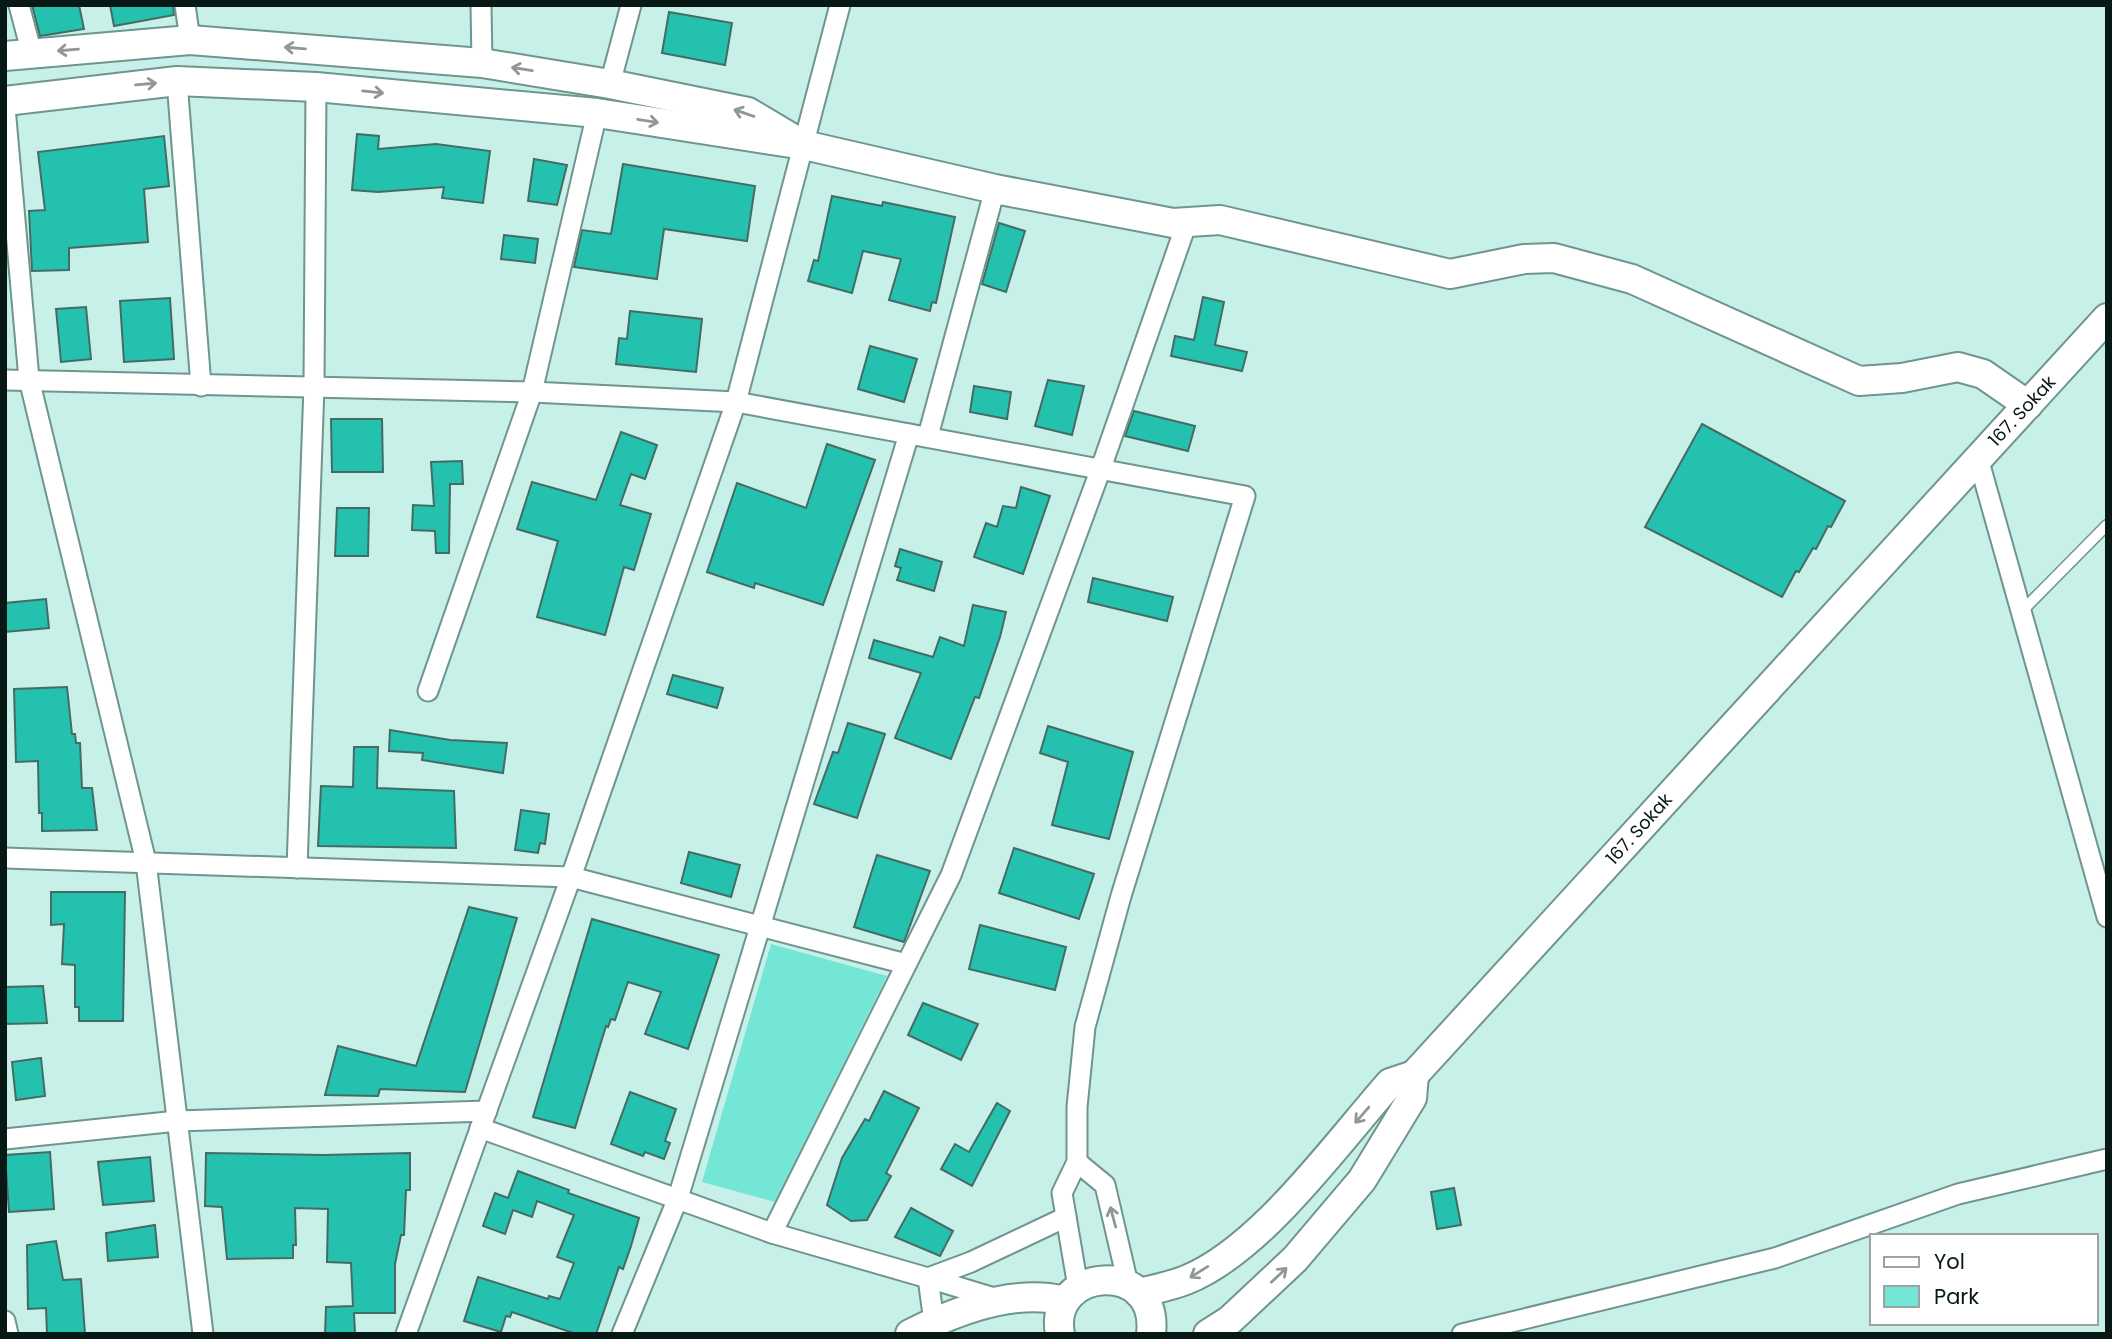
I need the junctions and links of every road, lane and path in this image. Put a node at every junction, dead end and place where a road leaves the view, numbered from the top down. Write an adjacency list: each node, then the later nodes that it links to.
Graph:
1 (19, 5): 7 (street)
2 (185, 5): 6 (street)
3 (481, 5): 8 (street)
4 (631, 5): 10 (street)
5 (840, 5): 15 (street)
6 (190, 40): 7 (street, one-way to 7); 8 (street, one-way to 6)
7 (18, 55)
8 (482, 63): 10 (street, one-way to 8)
9 (177, 81): 11 (street); 12 (street, one-way to 9); 21 (street)
10 (610, 84): 15 (street, one-way to 10)
11 (316, 87): 14 (street, one-way to 14); 22 (street)
12 (5, 101)
13 (5, 107): 19 (street)
14 (597, 113): 15 (street, one-way to 15); 23 (street)
15 (804, 145): 16 (street); 24 (street)
16 (995, 189): 17 (street); 26 (street)
17 (1187, 222): 25 (street); 28 (street)
18 (2107, 318): 25 (street, 167. Sokak)
19 (29, 379): 20 (street); 21 (street); 33 (street)
20 (5, 380)
21 (201, 386): 22 (street)
22 (314, 386): 23 (street); 34 (street)
23 (532, 392): 24 (street); 31 (street)
24 (736, 402): 26 (street); 35 (street)
25 (2028, 405): 27 (street, 167. Sokak)
26 (919, 435): 28 (street); 37 (street)
27 (1978, 458): 30 (street); 39 (street, 167. Sokak)
28 (1100, 471): 38 (street); 44 (street)
29 (2107, 525): 30 (lane)
30 (2022, 611): 36 (street)
31 (428, 691)
32 (5, 858): 33 (street)
33 (146, 862): 34 (street); 41 (street)
34 (297, 868): 35 (street)
35 (571, 877): 37 (street); 40 (street)
36 (2107, 917)
37 (760, 926): 38 (street); 45 (street)
38 (906, 964): 47 (street)
39 (1414, 1075): 49 (street, 167. Sokak, one-way to 49); 60 (street, one-way to 39)
40 (483, 1120): 41 (street); 45 (street); 56 (street)
41 (177, 1121): 42 (street); 55 (street)
42 (5, 1139)
43 (2107, 1159): 61 (street)
44 (1077, 1162): 46 (street); 49 (street, one-way to 44)
45 (678, 1198): 47 (street); 57 (street)
46 (1066, 1217): 48 (street); 50 (street)
47 (772, 1233): 48 (street)
48 (928, 1278): 51 (street); 53 (street)
49 (1134, 1288): 50 (street, 167. Sokak); 59 (street)
50 (1072, 1294): 51 (street); 58 (street)
51 (1004, 1300): 53 (street)
52 (5, 1321): 54 (street)
53 (922, 1328)
54 (8, 1334)
55 (203, 1334)
56 (406, 1334)
57 (622, 1334)
58 (1060, 1334)
59 (1151, 1334)
60 (1208, 1334)
61 (1462, 1334)

